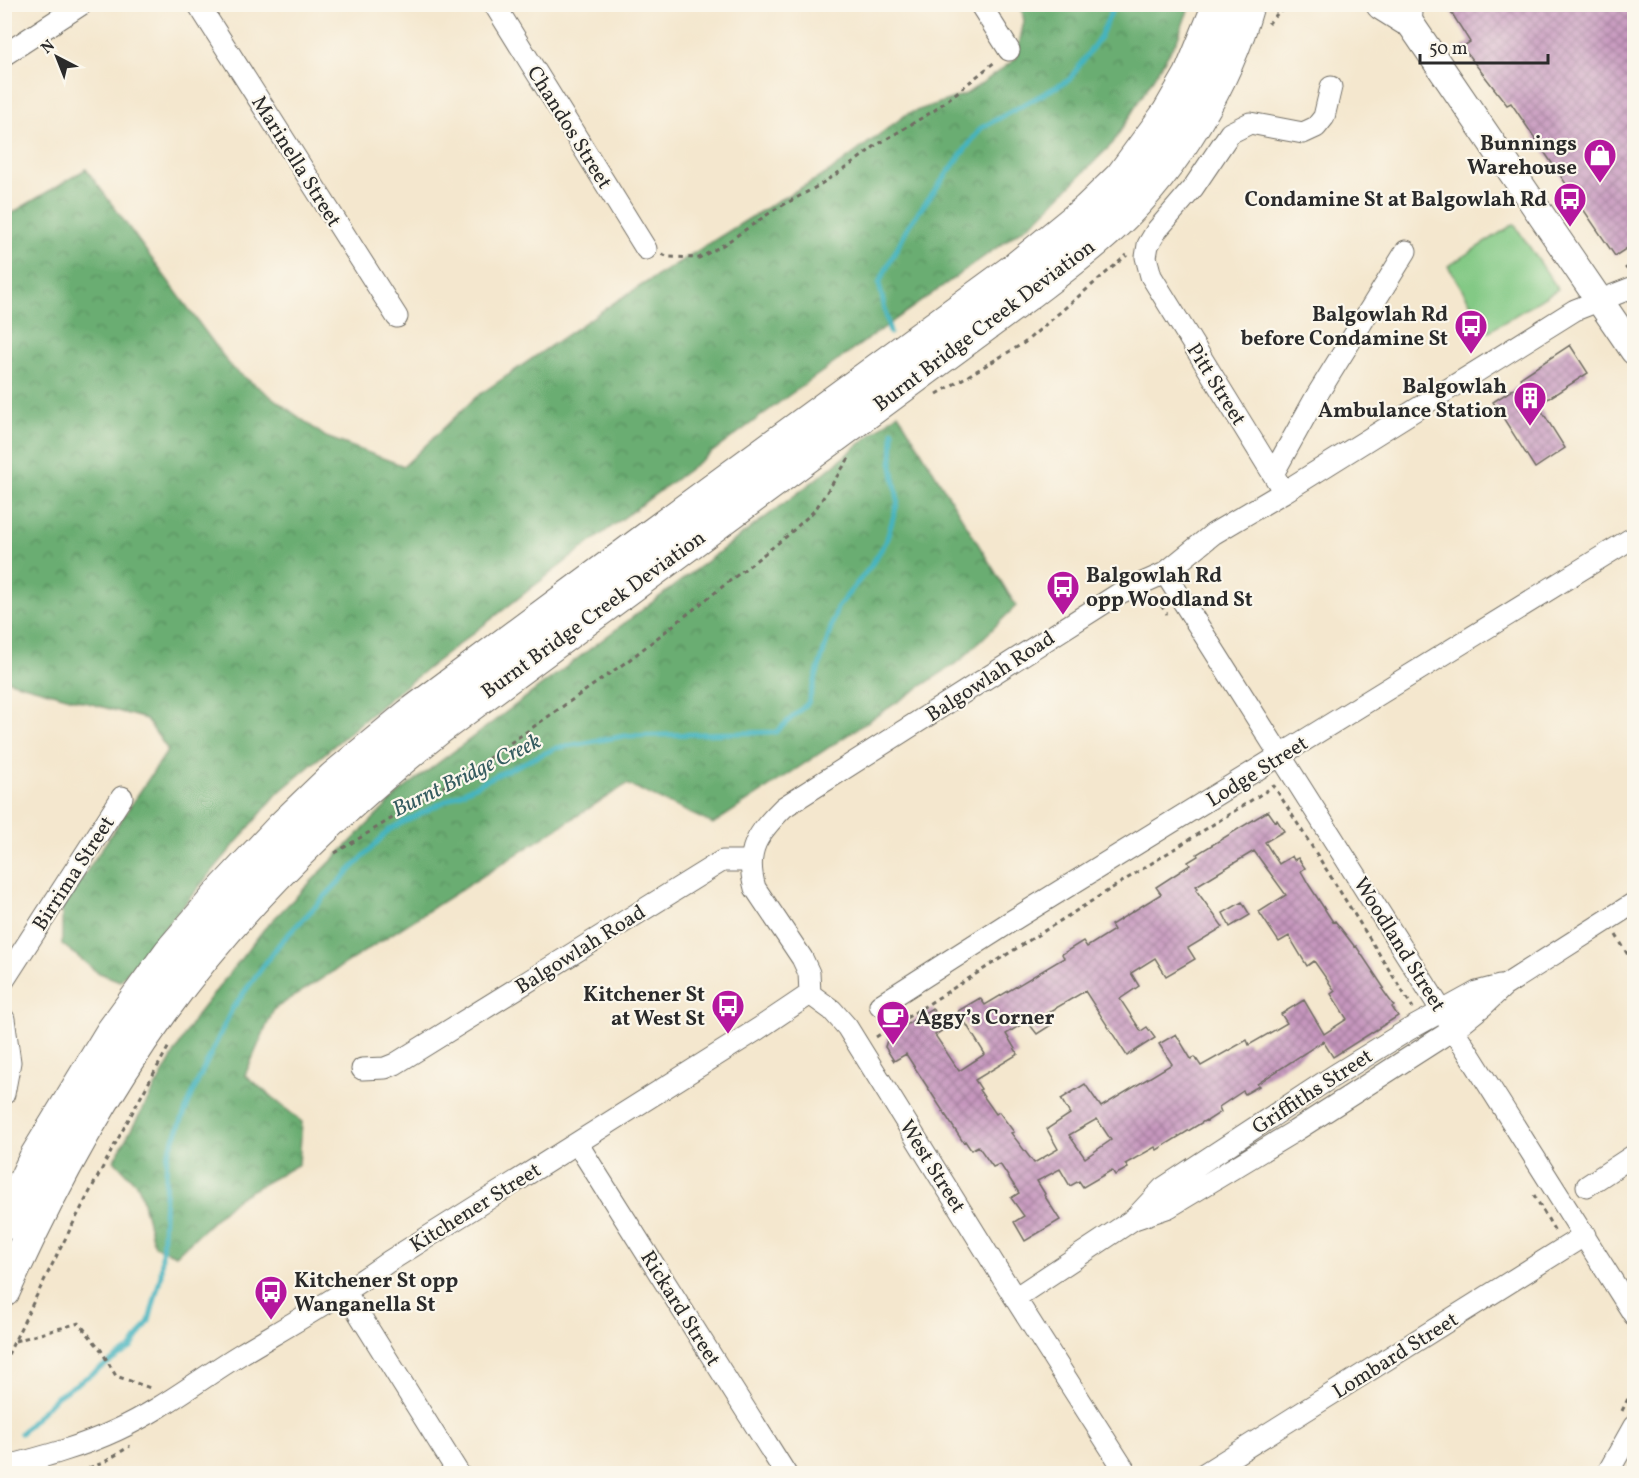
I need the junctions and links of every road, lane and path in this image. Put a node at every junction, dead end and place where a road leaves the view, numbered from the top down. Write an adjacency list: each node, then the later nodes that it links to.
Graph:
1 (81, 4): 11 (street)
2 (198, 4): 19 (street, Marinella Street)
3 (494, 4): 13 (street, Chandos Street)
4 (980, 4): 10 (street)
5 (1219, 4): 47 (highway, Burnt Bridge Creek Deviation)
6 (1248, 4): 9 (highway, Burnt Bridge Creek Deviation)
7 (1273, 4): 9 (highway)
8 (1397, 7): 18 (main road)
9 (1233, 48): 49 (highway, Burnt Bridge Creek Deviation)
10 (1009, 50): 13 (path)
11 (4, 55)
12 (1331, 87): 23 (street, Pitt Street)
13 (646, 249)
14 (1133, 250): 21 (path)
15 (1406, 251): 23 (street)
16 (1635, 263): 17 (path)
17 (1628, 279): 18 (street, Balgowlah Road)
18 (1601, 300): 20 (main road); 24 (street, Balgowlah Road)
19 (397, 317)
20 (1635, 351)
21 (933, 395)
22 (854, 451): 30 (path)
23 (1273, 474): 24 (street, Pitt Street)
24 (1284, 492): 26 (street, Balgowlah Road)
25 (1635, 537): 27 (street, Lodge Street)
26 (1165, 573): 27 (street, Woodland Street); 31 (street, Balgowlah Road)
27 (1281, 756): 37 (street, Lodge Street); 39 (street, Woodland Street)
28 (1274, 786): 40 (path, Lodge Street)
29 (122, 796): 35 (street, Birrima Street)
30 (327, 858)
31 (750, 861): 36 (street); 42 (street, Balgowlah Road)
32 (1635, 903): 33 (street, Griffiths Street)
33 (1607, 921): 34 (path); 39 (street, Griffiths Street)
34 (1635, 965)
35 (4, 980)
36 (810, 994): 44 (street, Kitchener Street); 51 (street, West Street)
37 (880, 1005)
38 (4, 1019): 43 (street)
39 (1449, 1020): 48 (street, Woodland Street); 51 (street, Griffiths Street)
40 (876, 1037)
41 (171, 1044): 53 (path)
42 (362, 1069)
43 (4, 1094)
44 (577, 1143): 50 (street, Kitchener Street); 59 (street, Rickard Street)
45 (1635, 1155): 46 (street)
46 (1587, 1186)
47 (4, 1224)
48 (1585, 1235): 52 (street, Woodland Street); 61 (street, Lombard Street)
49 (4, 1292)
50 (346, 1293): 55 (street, Kitchener Street); 58 (street)
51 (1014, 1298): 60 (street, West Street)
52 (1633, 1308)
53 (15, 1341): 54 (path); 55 (path)
54 (4, 1364)
55 (174, 1397): 57 (street, Kitchener Street)
56 (1635, 1426): 62 (street)
57 (4, 1467)
58 (459, 1473)
59 (786, 1473)
60 (1127, 1473)
61 (1204, 1473)
62 (1607, 1473)

